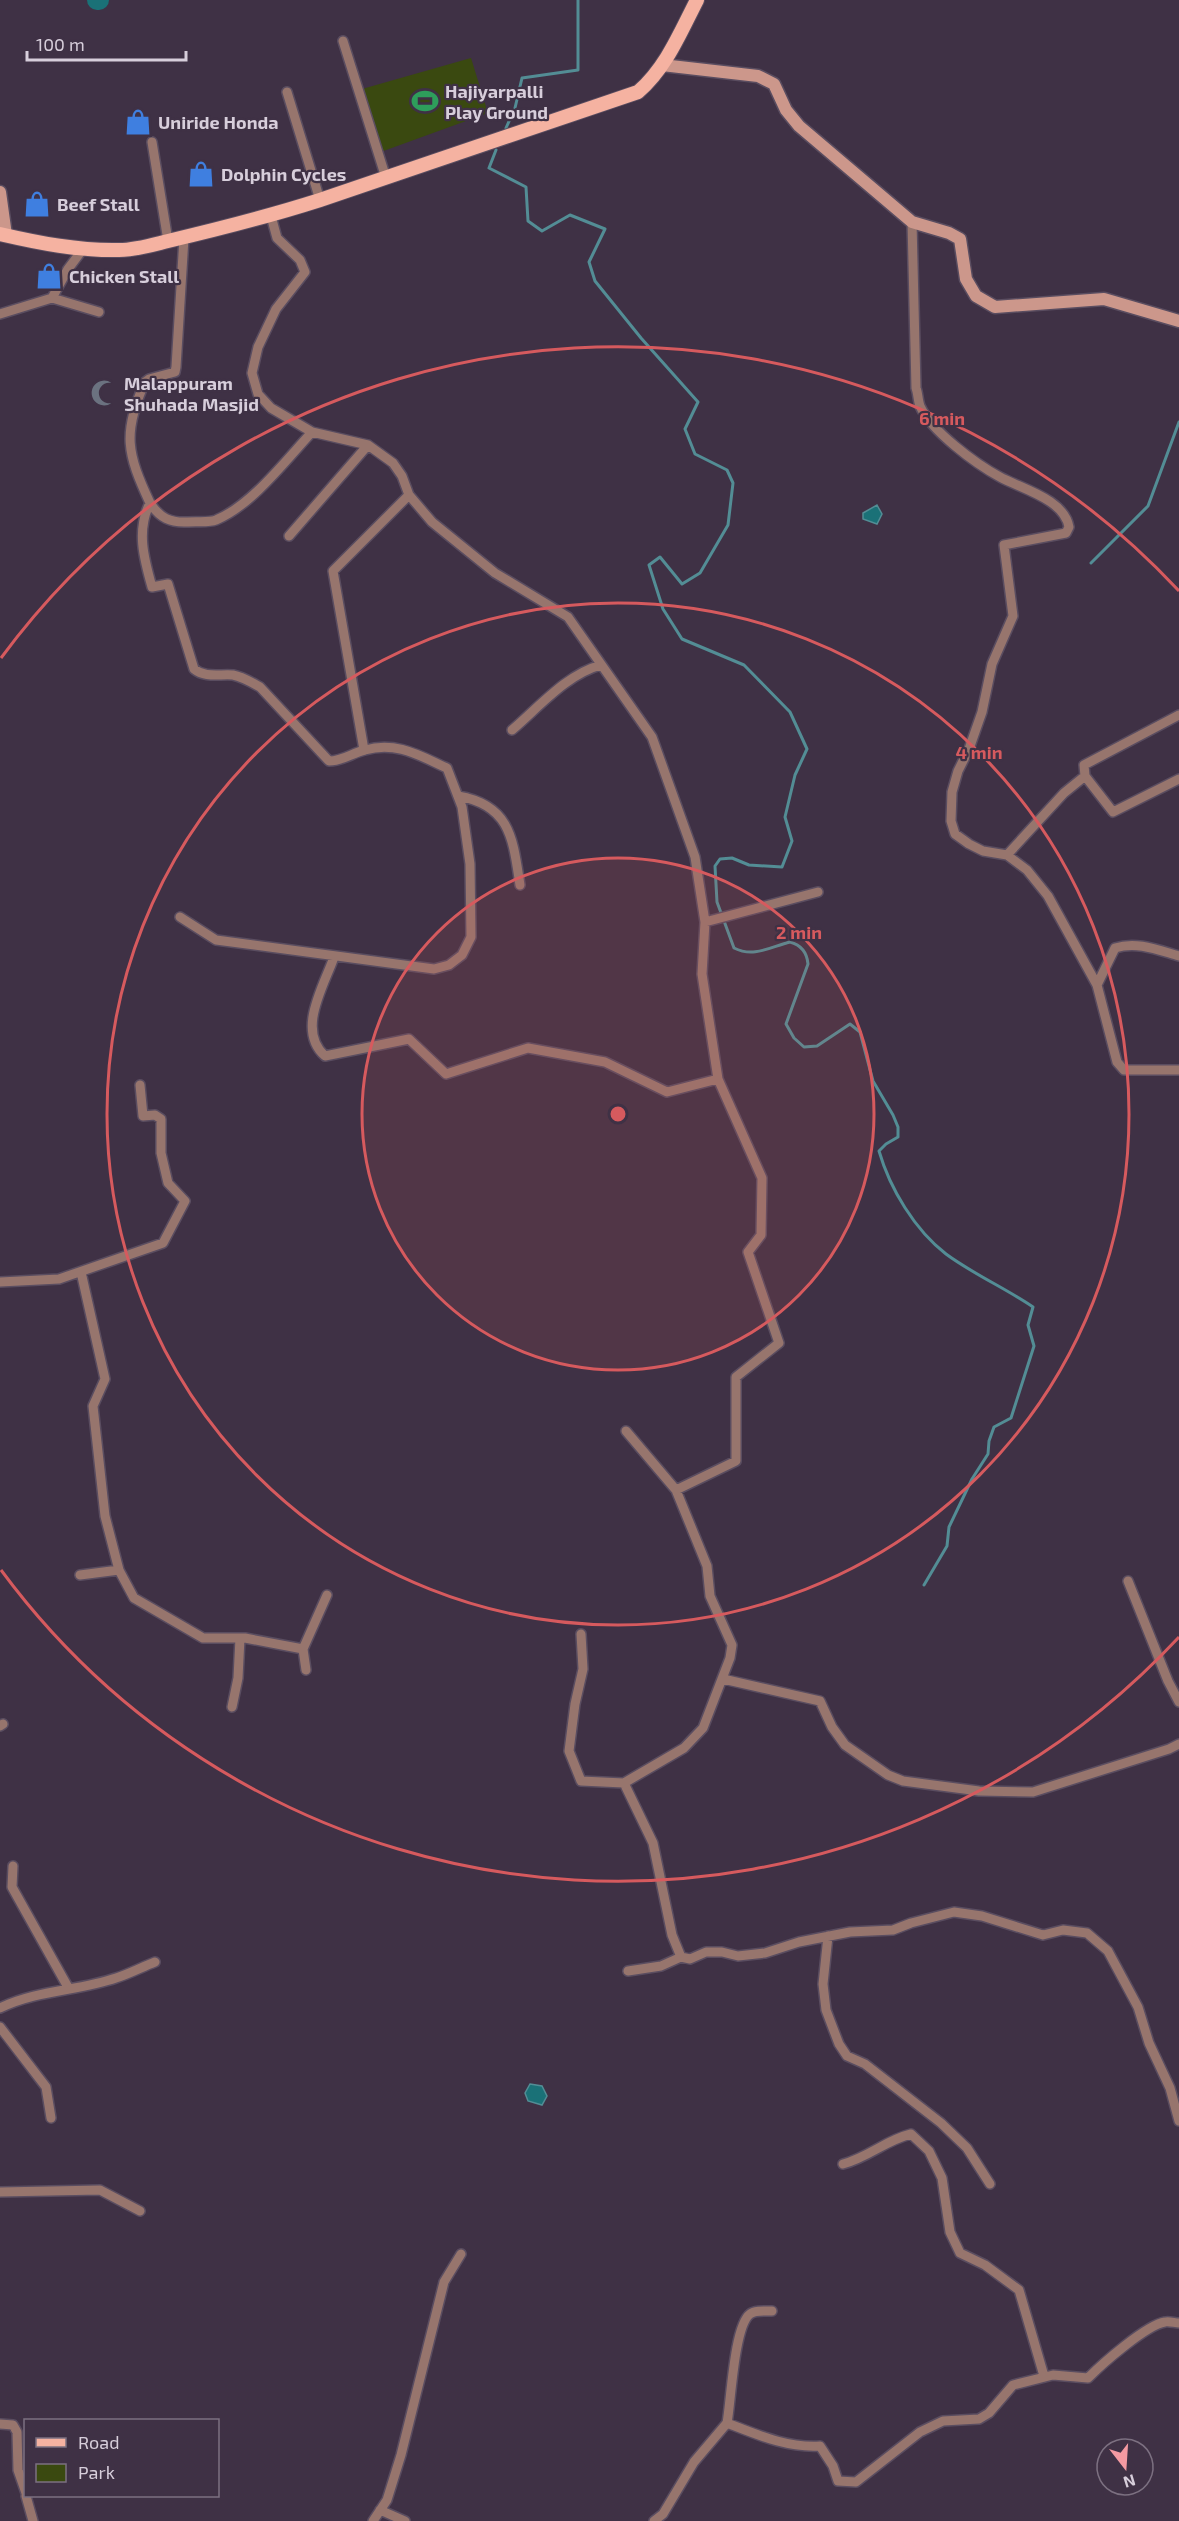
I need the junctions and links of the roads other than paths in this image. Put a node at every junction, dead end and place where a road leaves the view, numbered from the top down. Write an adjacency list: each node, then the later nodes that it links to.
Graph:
1 (697, 0): 3 (main road)
2 (343, 41): 6 (street)
3 (662, 65): 6 (main road); 10 (main road)
4 (287, 92): 8 (street)
5 (152, 142): 13 (street)
6 (386, 178): 8 (main road)
7 (0, 192): 11 (main road)
8 (320, 200): 9 (main road)
9 (271, 216): 12 (main road); 19 (street)
10 (912, 222): 18 (main road); 31 (street)
11 (2, 235): 14 (main road)
12 (184, 238): 13 (main road); 22 (street)
13 (168, 241): 14 (main road)
14 (83, 249): 15 (street)
15 (52, 298): 16 (street); 17 (street)
16 (99, 312)
17 (0, 314)
18 (1179, 321)
19 (312, 432): 20 (street); 22 (street)
20 (368, 446): 21 (street); 23 (street)
21 (409, 495): 24 (street); 27 (street)
22 (150, 503): 27 (street)
23 (289, 536)
24 (602, 664): 26 (street); 35 (street)
25 (1179, 715): 28 (street)
26 (512, 730)
27 (364, 750): 30 (street)
28 (1085, 776): 29 (street); 31 (street)
29 (1179, 780)
30 (458, 796): 32 (street); 37 (street)
31 (1007, 855): 38 (street)
32 (520, 885)
33 (818, 892): 35 (street)
34 (180, 917): 37 (street)
35 (705, 922): 40 (street)
36 (1179, 956): 38 (street)
37 (334, 957): 40 (street)
38 (1097, 985): 39 (street)
39 (1179, 1070)
40 (718, 1079): 45 (street)
41 (140, 1085): 42 (street)
42 (81, 1272): 43 (street); 46 (street)
43 (0, 1282)
44 (626, 1431): 45 (street)
45 (676, 1490): 54 (street)
46 (119, 1570): 47 (street); 51 (street)
47 (80, 1575)
48 (1128, 1581): 55 (street)
49 (327, 1595): 52 (street)
50 (581, 1634): 58 (street)
51 (240, 1638): 52 (street); 56 (street)
52 (303, 1649): 53 (street)
53 (306, 1670)
54 (723, 1679): 57 (street); 58 (street)
55 (1179, 1702)
56 (232, 1707)
57 (1179, 1744)
58 (624, 1783): 61 (street)
59 (13, 1866): 64 (street)
60 (828, 1936): 61 (street); 68 (street); 70 (street)
61 (681, 1957): 63 (street)
62 (155, 1962): 64 (street)
63 (628, 1971)
64 (69, 1989): 65 (street)
65 (0, 2008)
66 (0, 2027): 67 (street)
67 (51, 2118)
68 (1179, 2121)
69 (843, 2164): 76 (street)
70 (990, 2184)
71 (0, 2192): 72 (street)
72 (140, 2211)
73 (461, 2254): 81 (street)
74 (772, 2311): 77 (street)
75 (1179, 2323): 76 (street)
76 (1044, 2376): 77 (street)
77 (727, 2423): 85 (street)
78 (0, 2424): 79 (street)
79 (24, 2487)
80 (27, 2497): 82 (street)
81 (380, 2510): 83 (street); 84 (street)
82 (33, 2521)
83 (373, 2521)
84 (405, 2521)
85 (654, 2521)

